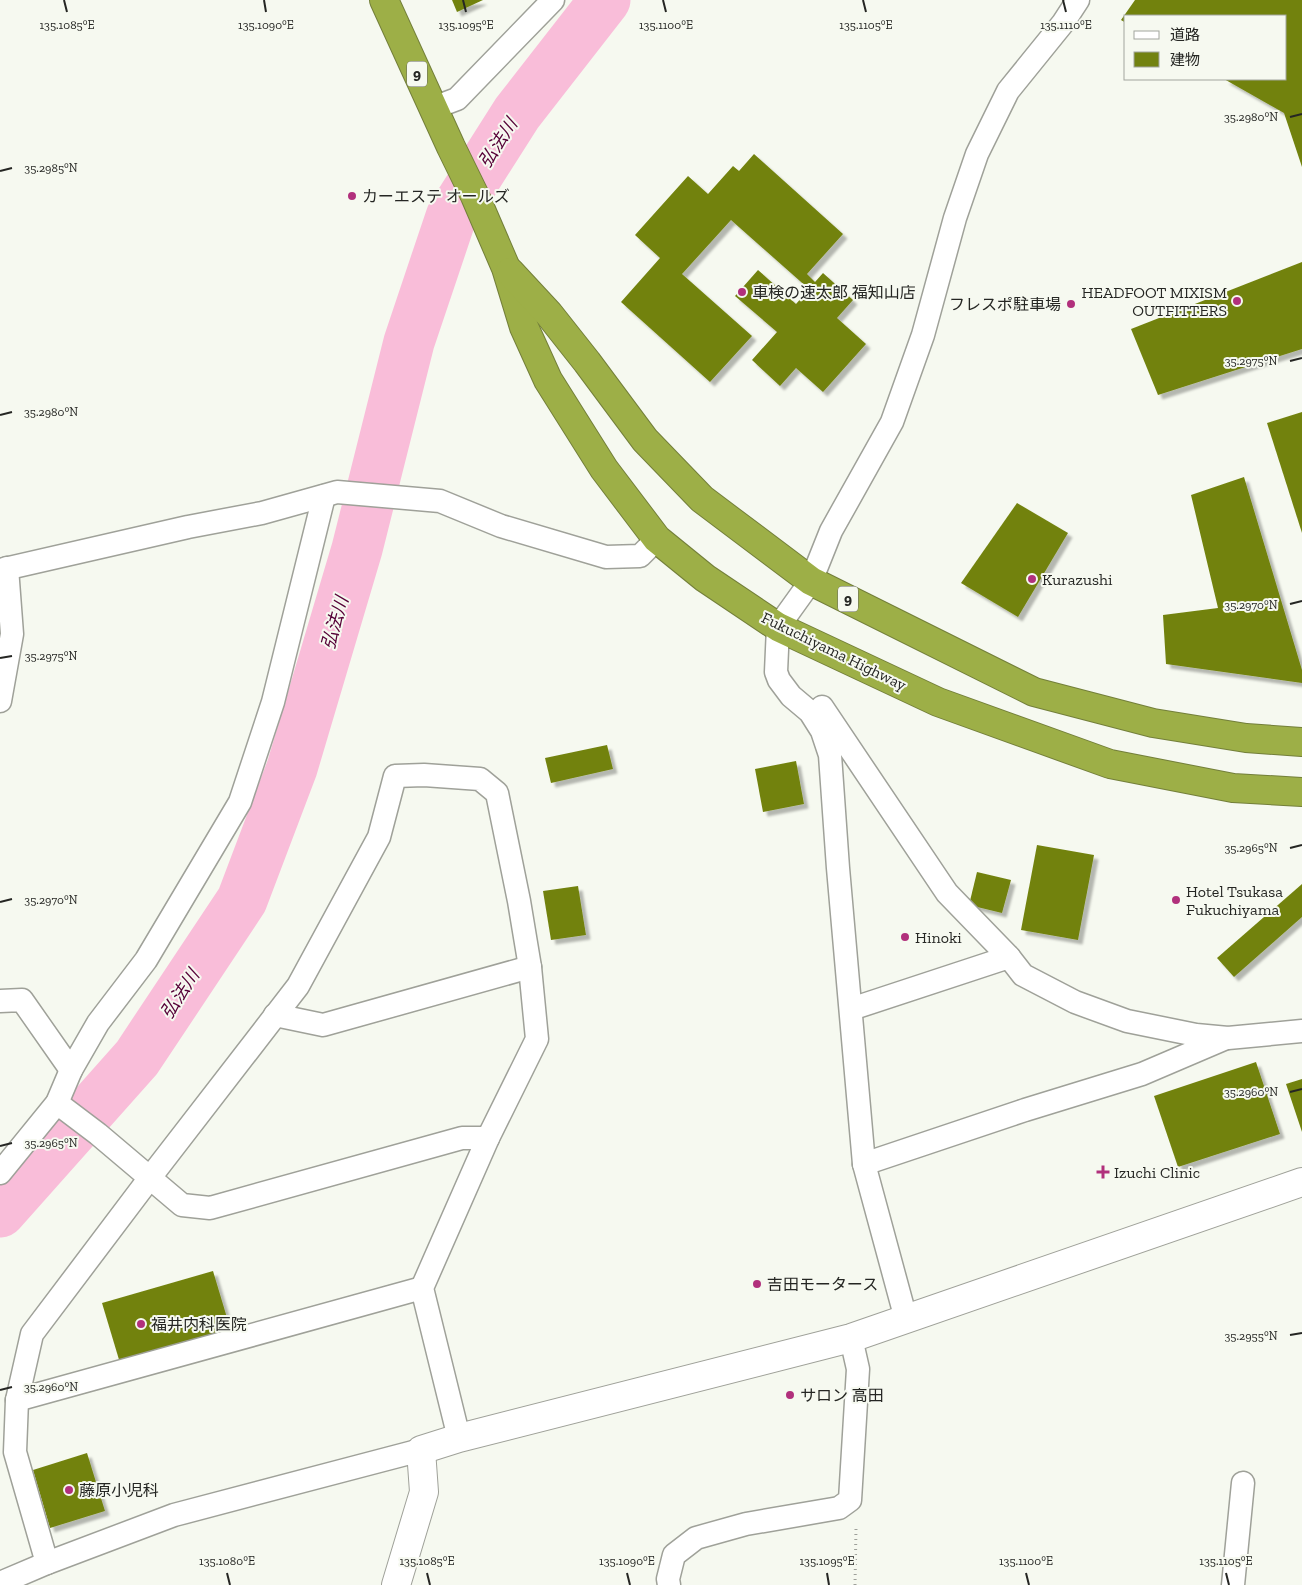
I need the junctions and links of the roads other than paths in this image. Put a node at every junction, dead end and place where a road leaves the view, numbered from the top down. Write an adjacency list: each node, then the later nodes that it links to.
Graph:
1 (384, 0): 4 (highway, Fukuchiyama Highway / 9)
2 (554, 0): 4 (street)
3 (1078, 0): 9 (street)
4 (433, 108): 5 (highway, Fukuchiyama Highway / 9)
5 (506, 268): 7 (highway, Fukuchiyama Highway / 9); 9 (highway, Fukuchiyama Highway / 9)
6 (324, 496): 7 (street); 8 (street); 21 (street)
7 (657, 539): 10 (highway, Fukuchiyama Highway / 9)
8 (4, 569): 11 (street)
9 (810, 581): 10 (street); 12 (highway, Fukuchiyama Highway / 9)
10 (778, 627): 13 (highway, Fukuchiyama Highway / 9); 14 (street); 17 (street)
11 (0, 701)
12 (1302, 742)
13 (1302, 792)
14 (1009, 957): 17 (street); 20 (street)
15 (530, 968): 18 (street); 18 (street); 23 (street)
16 (0, 1001): 21 (street)
17 (851, 1009): 24 (street)
18 (275, 1015): 26 (street)
19 (1302, 1031): 20 (street)
20 (1228, 1038): 24 (street)
21 (71, 1070): 22 (street)
22 (57, 1103): 25 (street); 26 (street)
23 (488, 1138): 26 (street); 28 (street)
24 (864, 1164): 29 (street)
25 (0, 1173)
26 (150, 1178): 31 (street)
27 (1302, 1182): 29 (street)
28 (422, 1288): 31 (street); 32 (street)
29 (906, 1319): 30 (street)
30 (852, 1338): 32 (street); 38 (street)
31 (17, 1400): 35 (street)
32 (459, 1438): 33 (street)
33 (421, 1450): 35 (street); 37 (street)
34 (1243, 1483): 39 (street)
35 (47, 1563): 36 (street)
36 (0, 1583)
37 (396, 1585)
38 (669, 1585)
39 (1233, 1585)

